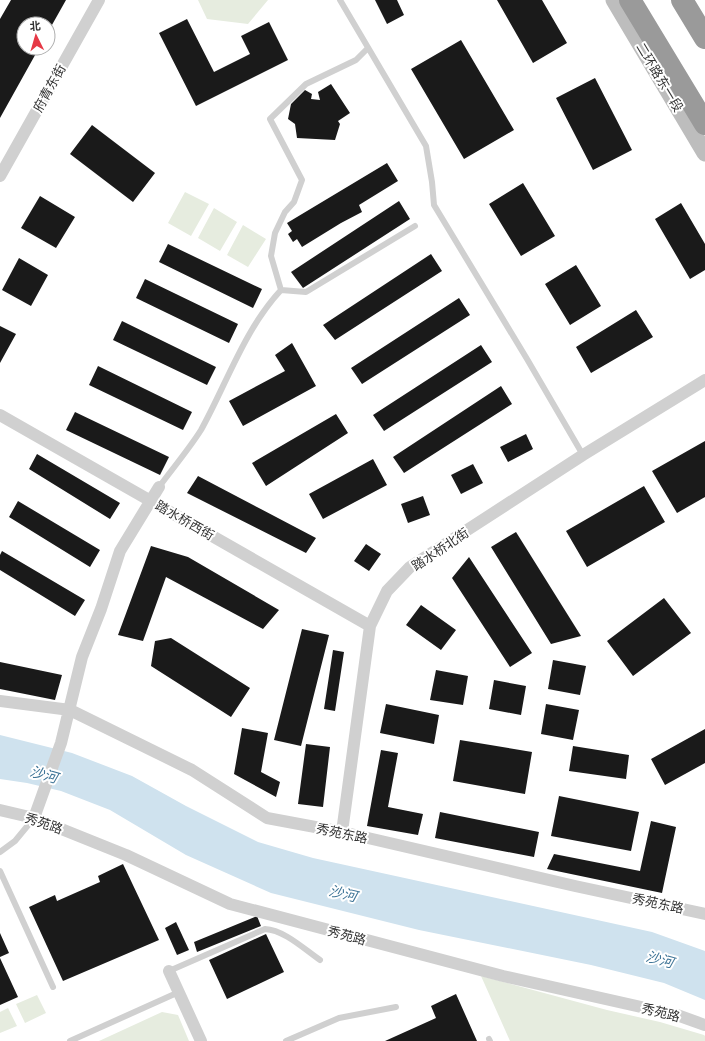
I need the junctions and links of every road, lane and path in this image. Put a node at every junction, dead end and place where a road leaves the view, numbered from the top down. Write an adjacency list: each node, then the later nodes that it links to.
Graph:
1 (99, 0): 12 (street, 府青东街)
2 (340, 0): 8 (lane)
3 (614, 0): 11 (main road, 二环路东一段)
4 (630, 0): 10 (highway)
5 (648, 0): 9 (highway)
6 (682, 0): 7 (highway)
7 (705, 38)
8 (368, 48): 14 (lane); 17 (lane)
9 (705, 95)
10 (705, 124)
11 (705, 153)
12 (0, 176)
13 (415, 226): 14 (lane)
14 (281, 290): 18 (lane)
15 (705, 380): 17 (street, 踏水桥北街)
16 (0, 415): 19 (street, 踏水桥西街)
17 (583, 455): 20 (street, 踏水桥北街)
18 (159, 486): 19 (street)
19 (151, 501): 20 (street, 踏水桥西街); 22 (street)
20 (370, 626): 25 (street, 踏水桥北街)
21 (0, 701): 22 (street, 秀苑东路)
22 (70, 710): 24 (street); 25 (street, 秀苑东路)
23 (0, 810): 24 (street, 秀苑路)
24 (34, 818): 26 (lane); 34 (street, 秀苑路)
25 (342, 832): 28 (street, 秀苑东路)
26 (0, 852)
27 (0, 871): 31 (lane)
28 (705, 914)
29 (320, 960): 30 (lane)
30 (169, 971): 32 (street)
31 (53, 988)
32 (179, 992): 35 (lane); 36 (street)
33 (396, 1007): 37 (lane)
34 (705, 1025)
35 (70, 1041)
36 (201, 1041)
37 (286, 1041)

